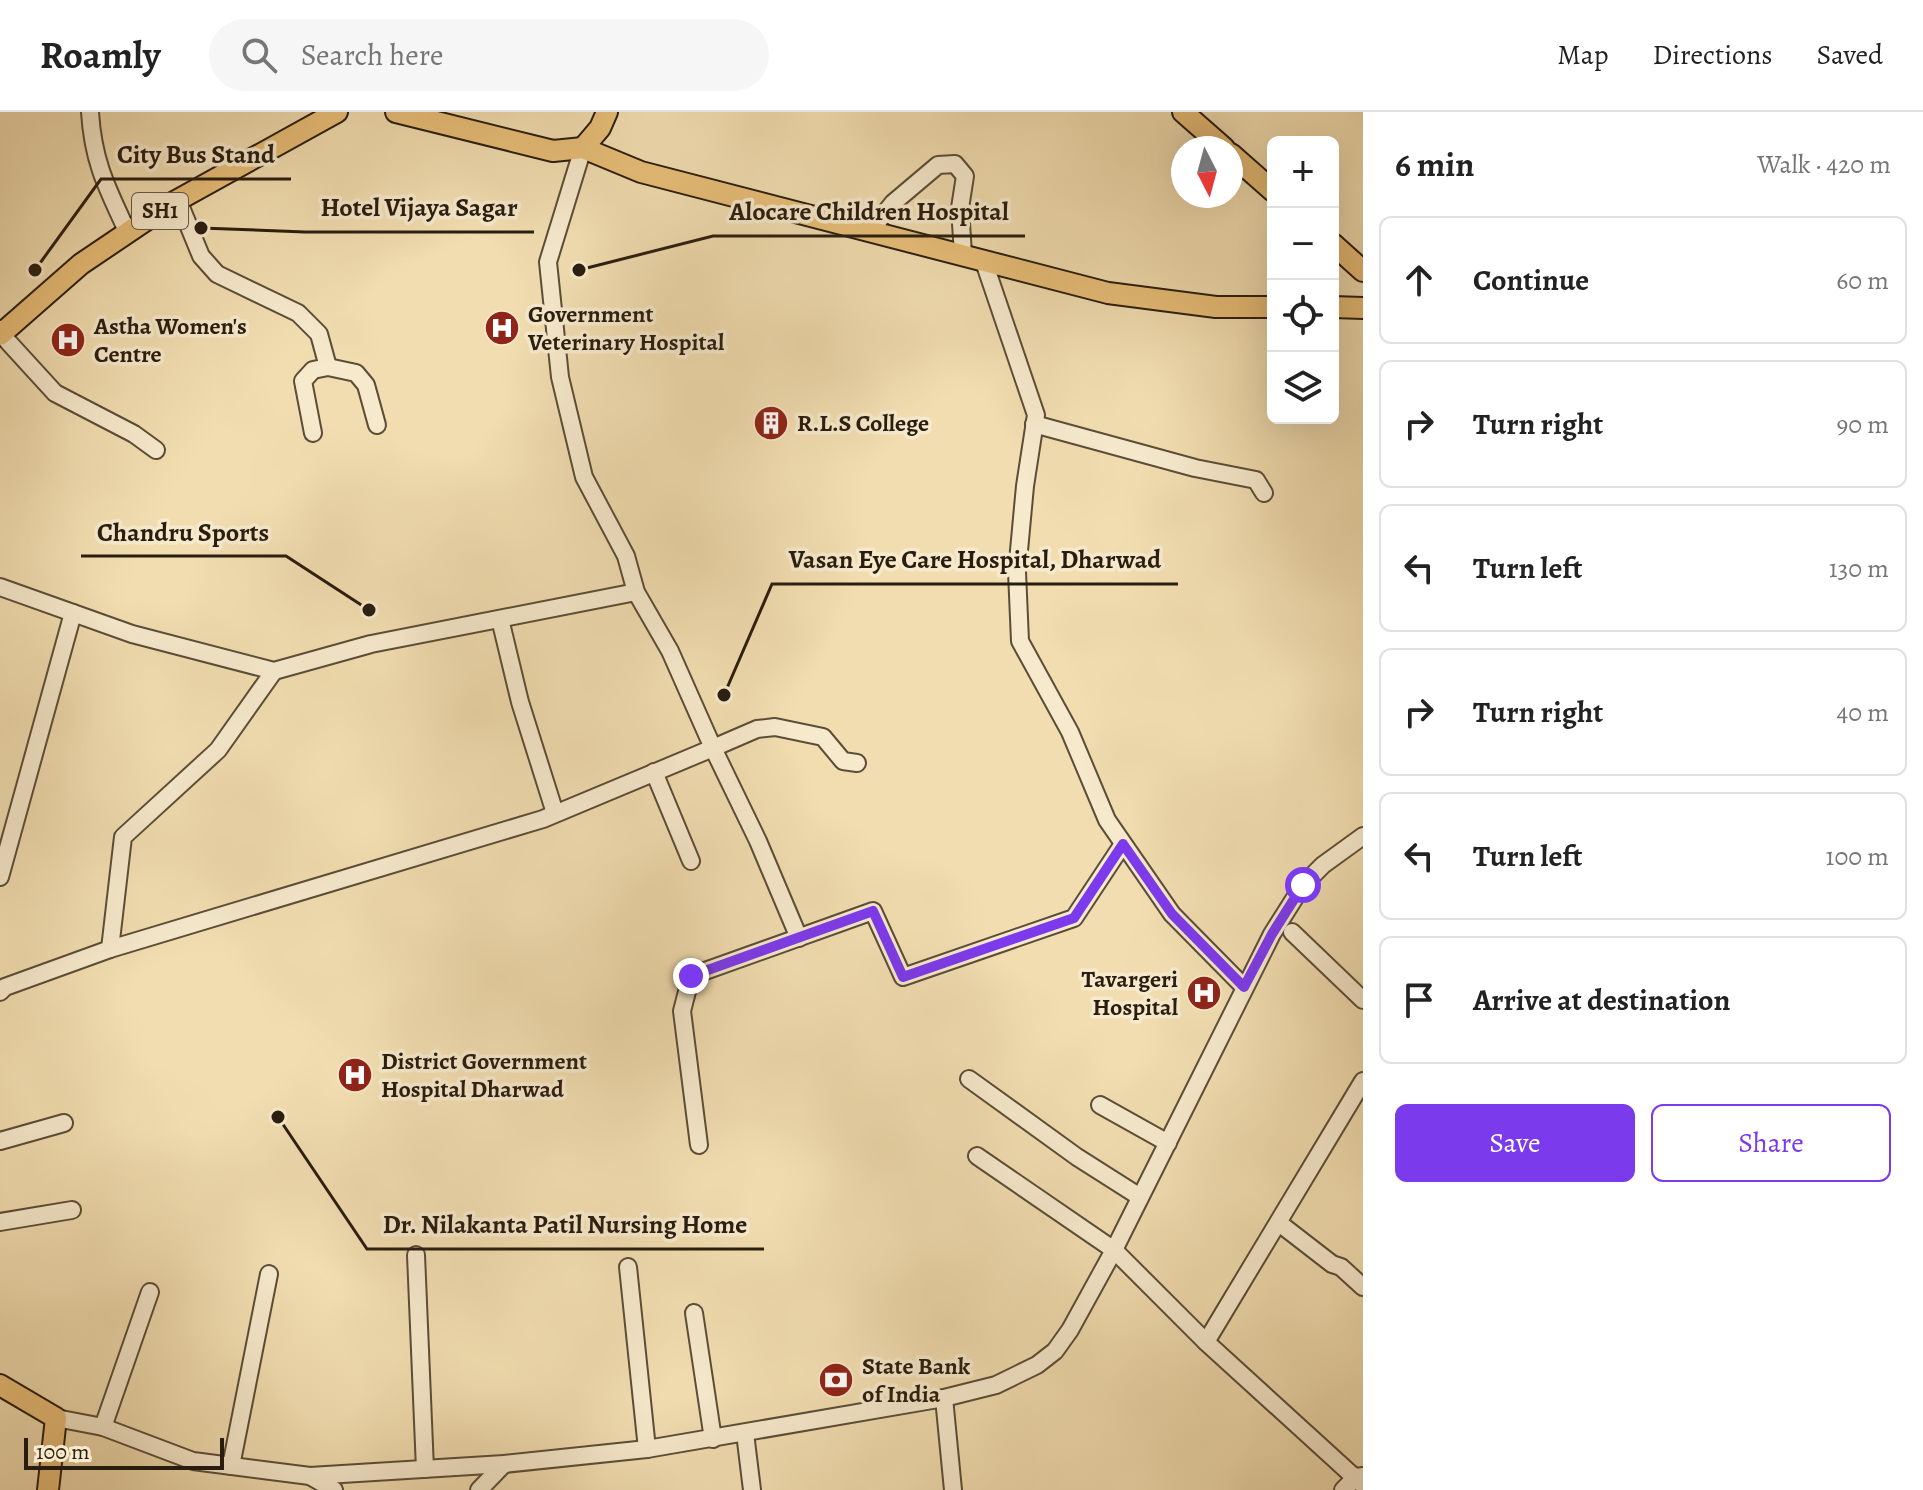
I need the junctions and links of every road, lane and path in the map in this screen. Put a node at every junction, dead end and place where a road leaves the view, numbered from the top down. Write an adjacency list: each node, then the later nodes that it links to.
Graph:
1 (90, 112): 12 (street)
2 (337, 112): 10 (main road, SH1)
3 (396, 112): 7 (main road)
4 (607, 112): 7 (main road)
5 (1192, 115): 6 (main road)
6 (1212, 136)
7 (583, 148): 11 (main road); 27 (street)
8 (1243, 165): 9 (main road)
9 (1267, 186)
10 (178, 200): 12 (main road, SH1); 20 (street)
11 (871, 230): 14 (main road); 14 (street)
12 (128, 233): 19 (main road, SH1)
13 (1339, 249): 15 (main road)
14 (973, 256): 16 (main road); 21 (street)
15 (1363, 271)
16 (1267, 307)
17 (1339, 307): 18 (main road)
18 (1363, 308)
19 (0, 332): 24 (street)
20 (328, 367): 22 (street); 23 (street)
21 (1034, 424): 25 (street); 37 (street)
22 (377, 425)
23 (313, 433)
24 (156, 450)
25 (1264, 493)
26 (0, 587): 28 (street)
27 (636, 592): 29 (street); 31 (street)
28 (73, 613): 30 (street); 35 (street)
29 (500, 619): 30 (street); 34 (street)
30 (274, 671): 42 (street)
31 (713, 748): 32 (street); 33 (street); 41 (street)
32 (857, 763)
33 (654, 772): 34 (street); 38 (street)
34 (555, 813): 42 (street)
35 (6, 830): 39 (street)
36 (1363, 836): 43 (street)
37 (1123, 844): 41 (street); 43 (street)
38 (691, 861)
39 (0, 877)
40 (1292, 932): 45 (street)
41 (799, 938): 52 (street)
42 (110, 949): 44 (street)
43 (1244, 987): 51 (street)
44 (0, 992)
45 (1363, 1000)
46 (969, 1079): 54 (street)
47 (1361, 1089): 57 (street)
48 (1100, 1105): 51 (street)
49 (64, 1123): 50 (street)
50 (0, 1141)
51 (1168, 1143): 54 (street)
52 (699, 1145)
53 (977, 1156): 58 (street)
54 (1140, 1197): 58 (street)
55 (72, 1210): 56 (street)
56 (0, 1222)
57 (1279, 1223): 62 (street); 65 (street)
58 (1114, 1250): 65 (street); 67 (street)
59 (416, 1255): 75 (street)
60 (628, 1267): 72 (street)
61 (269, 1274): 74 (street)
62 (1363, 1287)
63 (150, 1292): 69 (street)
64 (694, 1313): 71 (street)
65 (1206, 1342): 77 (street)
66 (0, 1385): 68 (main road)
67 (944, 1398): 70 (street); 82 (street)
68 (56, 1418): 69 (street); 78 (main road)
69 (103, 1427): 74 (street)
70 (745, 1433): 71 (street); 81 (street)
71 (713, 1439): 72 (street)
72 (647, 1449): 73 (street)
73 (504, 1464): 75 (street); 80 (street)
74 (231, 1466): 76 (street)
75 (425, 1469): 76 (street)
76 (310, 1476): 79 (street)
77 (1361, 1476): 83 (street)
78 (48, 1490)
79 (334, 1490)
80 (479, 1490)
81 (752, 1490)
82 (953, 1490)
83 (1343, 1490)

